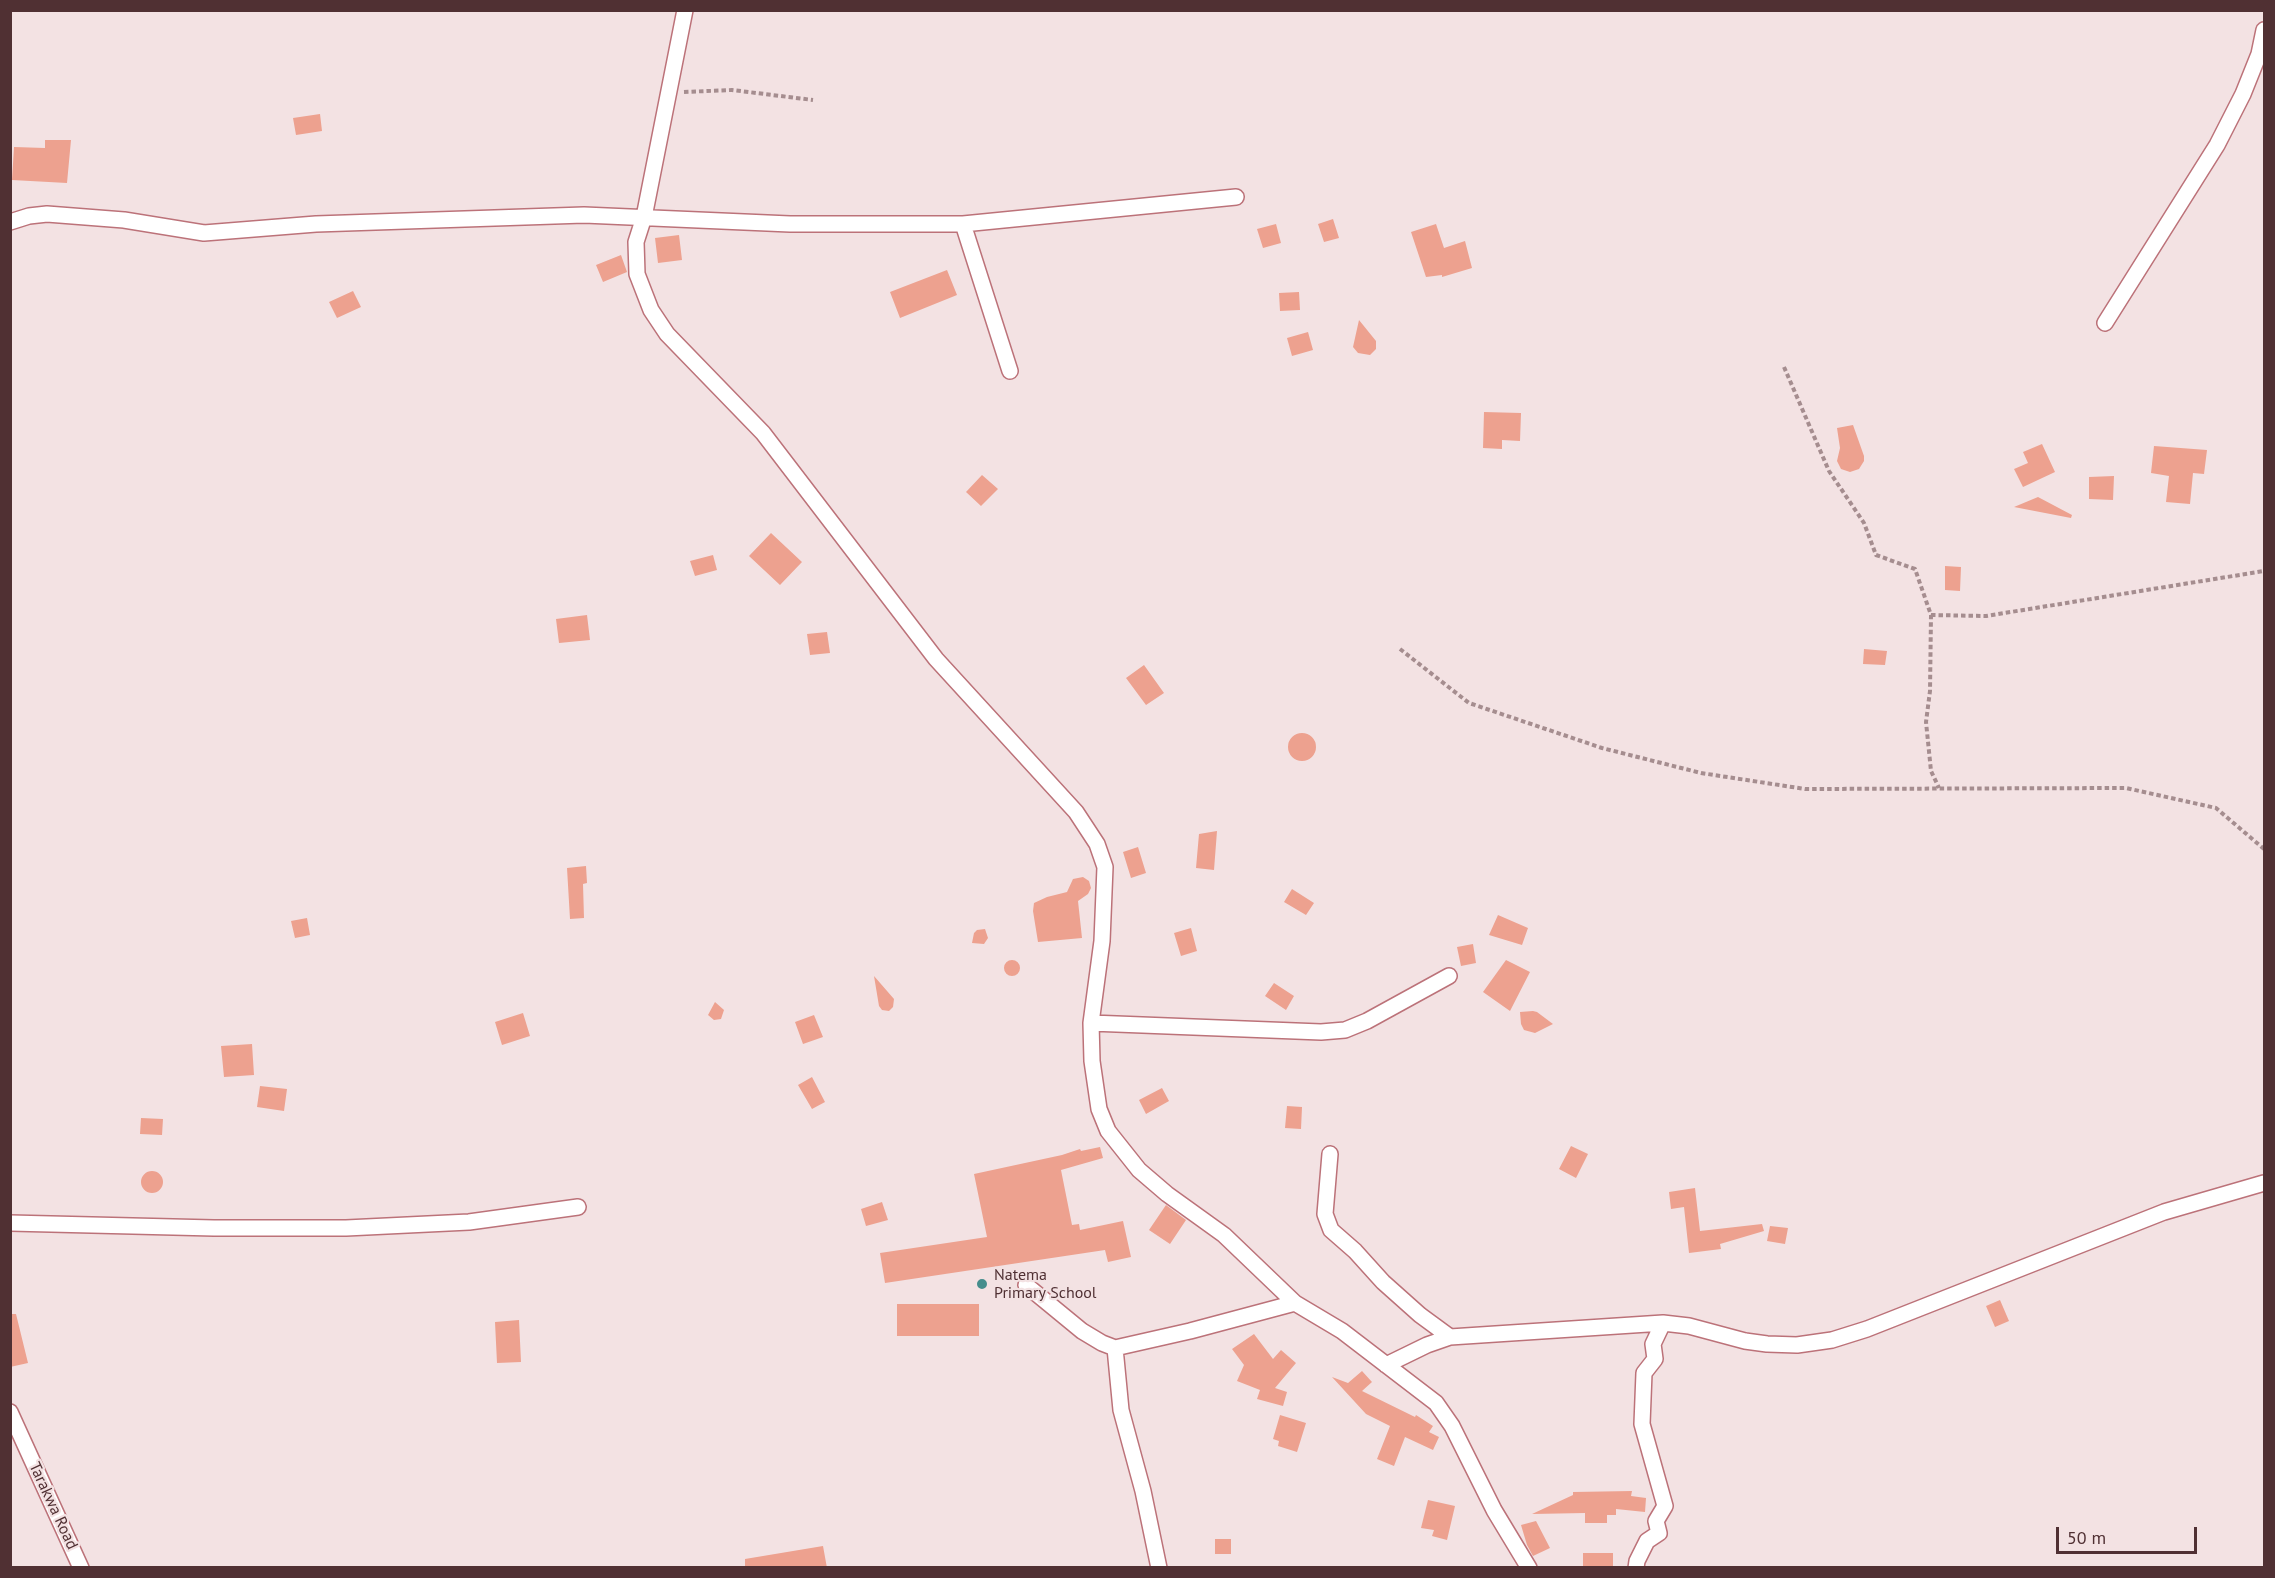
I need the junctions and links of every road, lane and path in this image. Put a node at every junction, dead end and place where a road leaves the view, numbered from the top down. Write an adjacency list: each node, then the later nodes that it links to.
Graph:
1 (685, 10): 3 (street)
2 (2265, 30): 9 (street)
3 (668, 93): 4 (path); 6 (street)
4 (813, 100)
5 (1236, 197): 8 (street)
6 (644, 217): 7 (street); 8 (street); 18 (street)
7 (10, 222)
8 (963, 224): 11 (street)
9 (2105, 322)
10 (1784, 368): 13 (path)
11 (1010, 371)
12 (2265, 571): 13 (path)
13 (1931, 615): 15 (path)
14 (1400, 649): 15 (path)
15 (1939, 788): 16 (path)
16 (2265, 849)
17 (1449, 976): 18 (street)
18 (1091, 1023): 24 (street)
19 (1330, 1154): 26 (street)
20 (2265, 1183): 25 (street)
21 (578, 1207): 22 (street)
22 (10, 1223)
23 (1026, 1286): 27 (street)
24 (1295, 1303): 27 (street); 28 (street)
25 (1663, 1323): 26 (street); 33 (street)
26 (1450, 1337): 28 (street)
27 (1115, 1348): 31 (street)
28 (1386, 1365): 32 (street)
29 (10, 1412): 30 (street, Tarakwa Road)
30 (81, 1568)
31 (1159, 1568)
32 (1529, 1568)
33 (1636, 1568)

